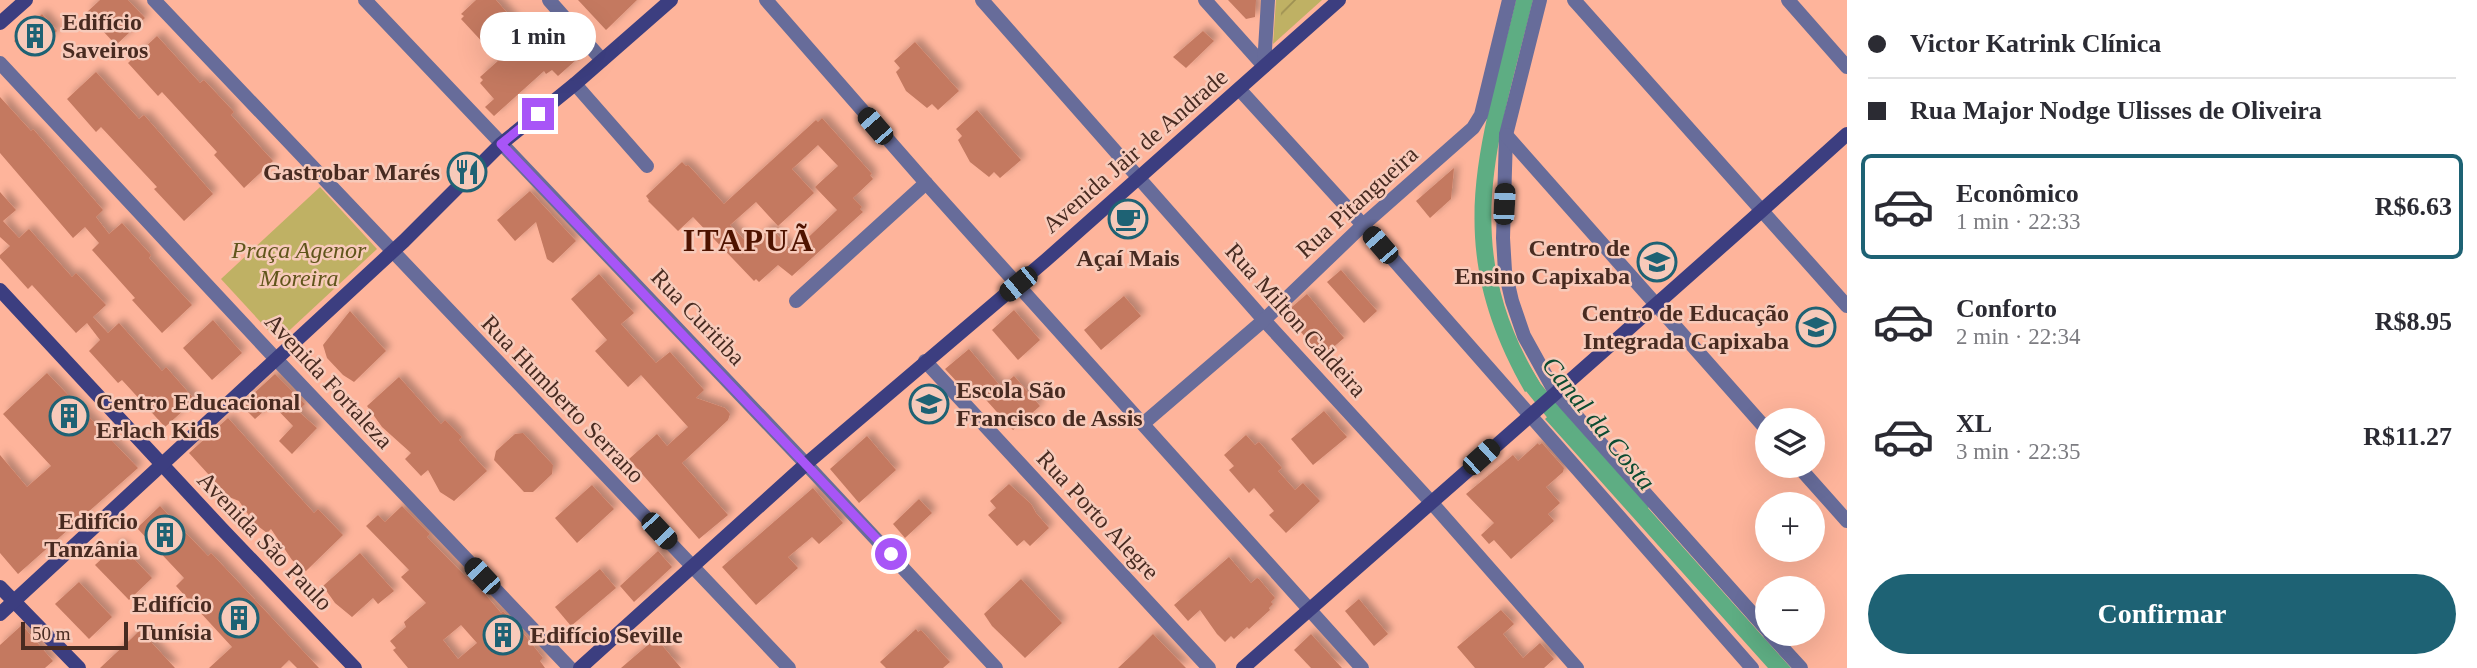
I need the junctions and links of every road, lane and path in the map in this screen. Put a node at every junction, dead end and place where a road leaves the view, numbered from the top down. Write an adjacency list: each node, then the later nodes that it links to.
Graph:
1 (26, 0): 15 (main road)
2 (154, 0): 30 (street, Rua Humberto Serrano)
3 (365, 0): 24 (street, Rua Curitiba)
4 (549, 0): 16 (street)
5 (671, 0): 16 (main road)
6 (766, 0): 27 (street)
7 (982, 0): 26 (street, Rua Milton Caldeira)
8 (1205, 0): 18 (street)
9 (1268, 0): 18 (street)
10 (1339, 0): 18 (main road, Avenida Jair de Andrade)
11 (1509, 0): 29 (street, Rua Pitangueira)
12 (1540, 0): 23 (street)
13 (1574, 0): 28 (street)
14 (1788, 0): 19 (street)
15 (0, 23)
16 (603, 60): 20 (main road)
17 (0, 63): 37 (street, Avenida Fortaleza)
18 (1264, 66): 21 (main road, Avenida Jair de Andrade)
19 (1847, 67)
20 (575, 84): 24 (main road); 25 (street)
21 (1240, 90): 26 (main road, Avenida Jair de Andrade); 29 (street)
22 (1847, 134): 28 (main road)
23 (1506, 135): 34 (street); 39 (street)
24 (501, 144): 30 (main road); 44 (street, Rua Curitiba)
25 (647, 166)
26 (1140, 178): 31 (main road, Avenida Jair de Andrade); 36 (street, Rua Milton Caldeira)
27 (926, 183): 31 (street); 33 (street)
28 (1762, 211): 34 (main road); 35 (street)
29 (1363, 225): 36 (street, Rua Pitangueira); 40 (street)
30 (392, 253): 37 (main road); 48 (street, Rua Humberto Serrano)
31 (1018, 284): 38 (main road, Avenida Jair de Andrade); 42 (street)
32 (0, 290): 43 (main road, Avenida São Paulo)
33 (796, 301)
34 (1656, 306): 39 (main road); 41 (street)
35 (1847, 306)
36 (1264, 320): 42 (street, Rua Pitangueira); 46 (street, Rua Milton Caldeira)
37 (276, 359): 43 (main road); 57 (street, Avenida Fortaleza)
38 (925, 361): 44 (main road, Avenida Jair de Andrade); 61 (street, Rua Porto Alegre)
39 (1553, 394): 40 (main road); 53 (street)
40 (1532, 412): 46 (main road); 65 (street)
41 (1755, 416)
42 (1143, 423): 51 (street)
43 (162, 464): 50 (main road); 56 (main road, Avenida São Paulo)
44 (806, 464): 48 (main road, Avenida Jair de Andrade); 60 (street, Rua Curitiba)
45 (1809, 478): 47 (street)
46 (1431, 502): 51 (main road); 64 (street, Rua Milton Caldeira)
47 (1847, 521)
48 (693, 567): 58 (main road, Avenida Jair de Andrade); 59 (street, Rua Humberto Serrano)
49 (0, 587): 50 (main road)
50 (13, 601): 52 (main road); 55 (main road)
51 (1310, 608): 62 (main road); 63 (street)
52 (0, 614)
53 (1755, 617)
54 (1781, 646): 66 (street)
55 (79, 668)
56 (355, 668)
57 (570, 668)
58 (580, 668)
59 (789, 668)
60 (996, 668)
61 (1209, 668)
62 (1243, 668)
63 (1363, 668)
64 (1577, 668)
65 (1752, 668)
66 (1801, 668)

